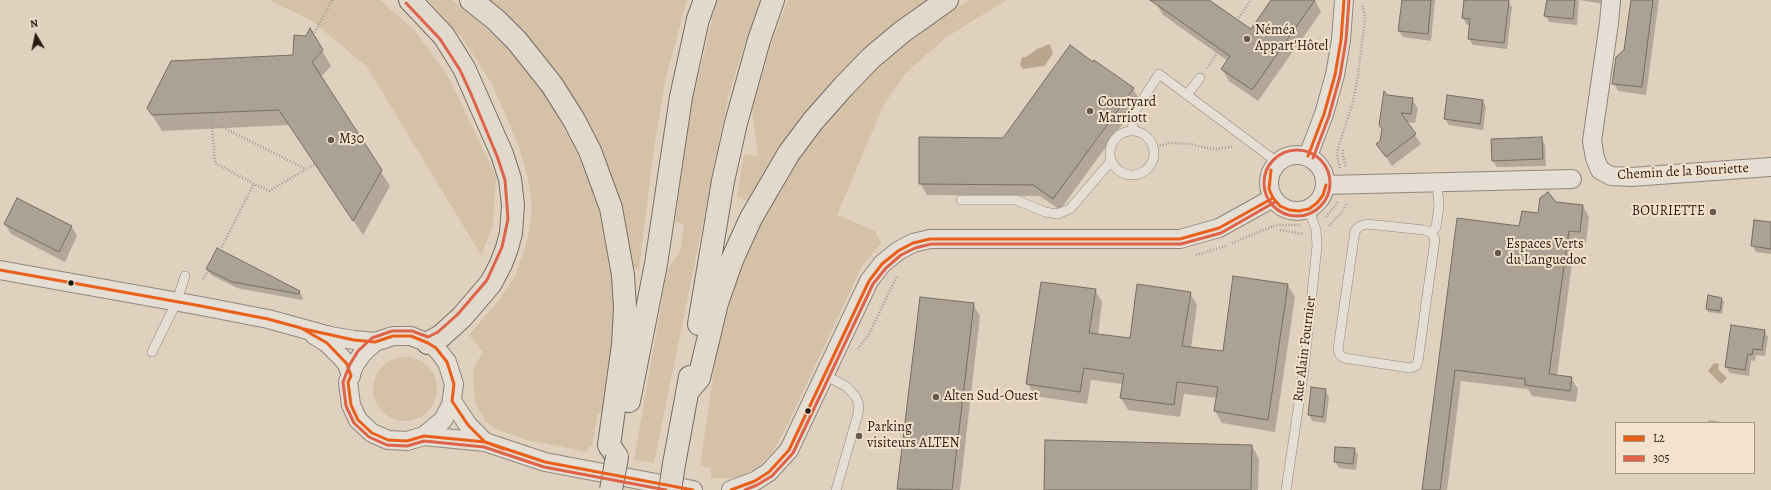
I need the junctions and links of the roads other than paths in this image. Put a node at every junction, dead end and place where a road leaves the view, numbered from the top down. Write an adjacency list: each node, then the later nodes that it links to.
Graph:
1 (410, 0): 27 (highway)
2 (471, 0): 35 (highway)
3 (705, 0): 35 (highway)
4 (773, 0): 31 (highway)
5 (947, 0): 31 (highway)
6 (1344, 0): 11 (street)
7 (1611, 0): 14 (street, Chemin de la Bouriette)
8 (1200, 78): 9 (lane)
9 (1187, 95): 10 (lane); 13 (lane)
10 (1132, 130): 12 (lane); 12 (lane)
11 (1308, 156): 13 (street); 17 (street)
12 (1111, 161): 19 (lane)
13 (1277, 162): 18 (street)
14 (1771, 167)
15 (1572, 179): 16 (street)
16 (1437, 183): 17 (street); 21 (lane)
17 (1326, 185): 20 (street)
18 (1273, 198): 20 (street); 29 (street)
19 (962, 200)
20 (1309, 209): 41 (lane, Rue Alain Fournier)
21 (1431, 233): 21 (lane)
22 (0, 270): 24 (street)
23 (186, 276): 24 (lane)
24 (176, 301): 25 (street); 28 (lane)
25 (301, 328): 26 (street); 30 (street)
26 (375, 342): 27 (street); 30 (street)
27 (428, 343): 32 (street)
28 (152, 352)
29 (825, 375): 39 (street); 40 (lane)
30 (351, 376): 33 (street)
31 (687, 392): 37 (highway, bridge)
32 (452, 401): 33 (street); 34 (street)
33 (424, 436): 34 (street)
34 (485, 442): 38 (street)
35 (617, 457): 36 (highway, bridge)
36 (611, 490)
37 (670, 490)
38 (693, 490)
39 (731, 490)
40 (836, 490)
41 (1286, 490)

